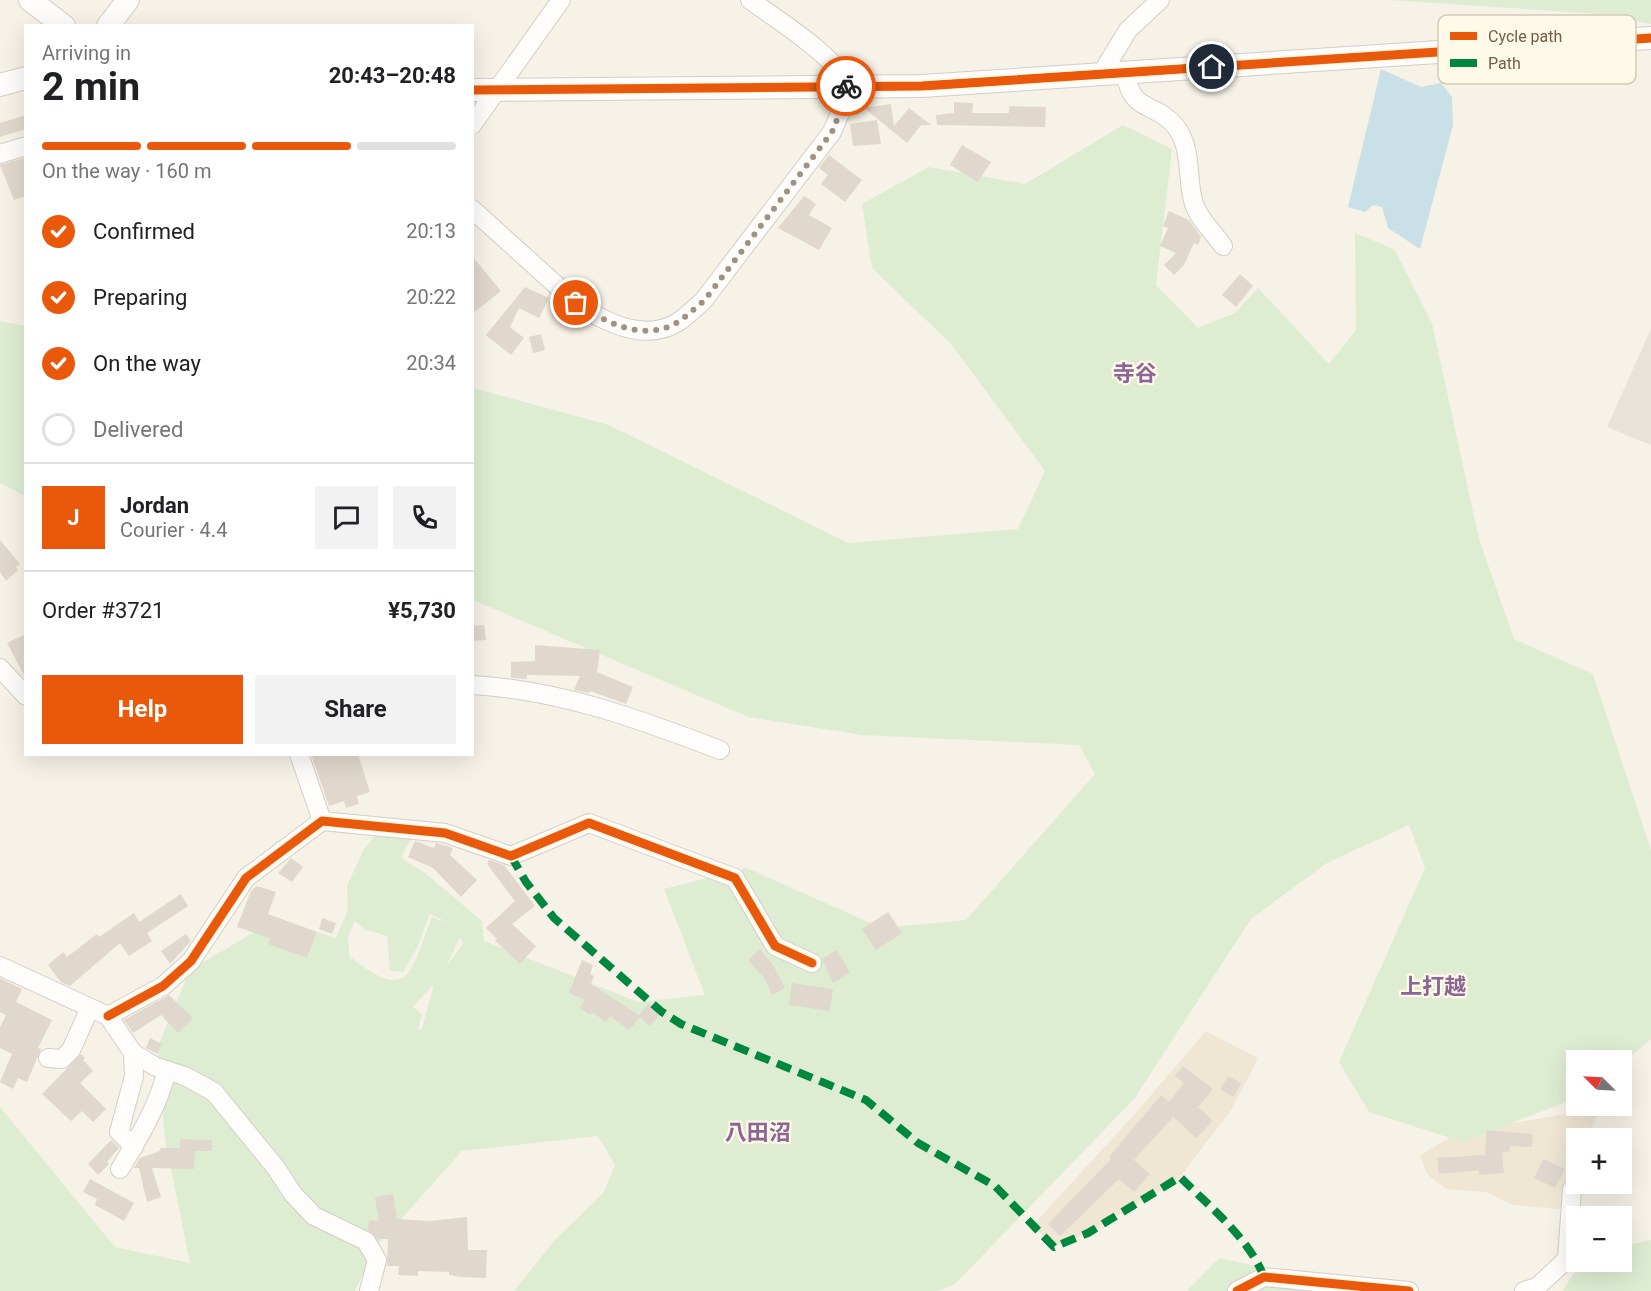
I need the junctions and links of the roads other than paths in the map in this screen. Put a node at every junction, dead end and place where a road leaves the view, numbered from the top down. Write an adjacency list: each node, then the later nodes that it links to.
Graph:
1 (30, 0): 6 (street)
2 (128, 0): 7 (street)
3 (561, 0): 16 (street)
4 (750, 0): 15 (street)
5 (1160, 0): 12 (street)
6 (61, 24)
7 (110, 24)
8 (1651, 38): 9 (street)
9 (1636, 39)
10 (1438, 52): 11 (street)
11 (1125, 72): 12 (street); 22 (street)
12 (1102, 73): 15 (street)
13 (24, 79): 14 (street)
14 (0, 85)
15 (846, 85): 16 (street); 21 (street)
16 (499, 89): 17 (street); 18 (street)
17 (474, 90)
18 (474, 122)
19 (24, 147): 20 (street)
20 (0, 154)
21 (474, 211)
22 (1223, 246)
23 (0, 668): 25 (street)
24 (474, 685): 26 (street)
25 (24, 694)
26 (720, 750)
27 (300, 756): 28 (street)
28 (321, 821): 29 (street); 32 (street)
29 (812, 963)
30 (0, 966): 31 (street)
31 (90, 1008): 32 (street); 34 (street)
32 (108, 1016): 33 (street)
33 (133, 1053): 35 (street); 36 (street)
34 (48, 1058)
35 (167, 1070): 36 (street); 39 (street)
36 (134, 1147): 37 (street)
37 (120, 1169)
38 (1572, 1194): 42 (street)
39 (369, 1291)
40 (1237, 1291): 41 (street)
41 (1409, 1291)
42 (1524, 1291)

